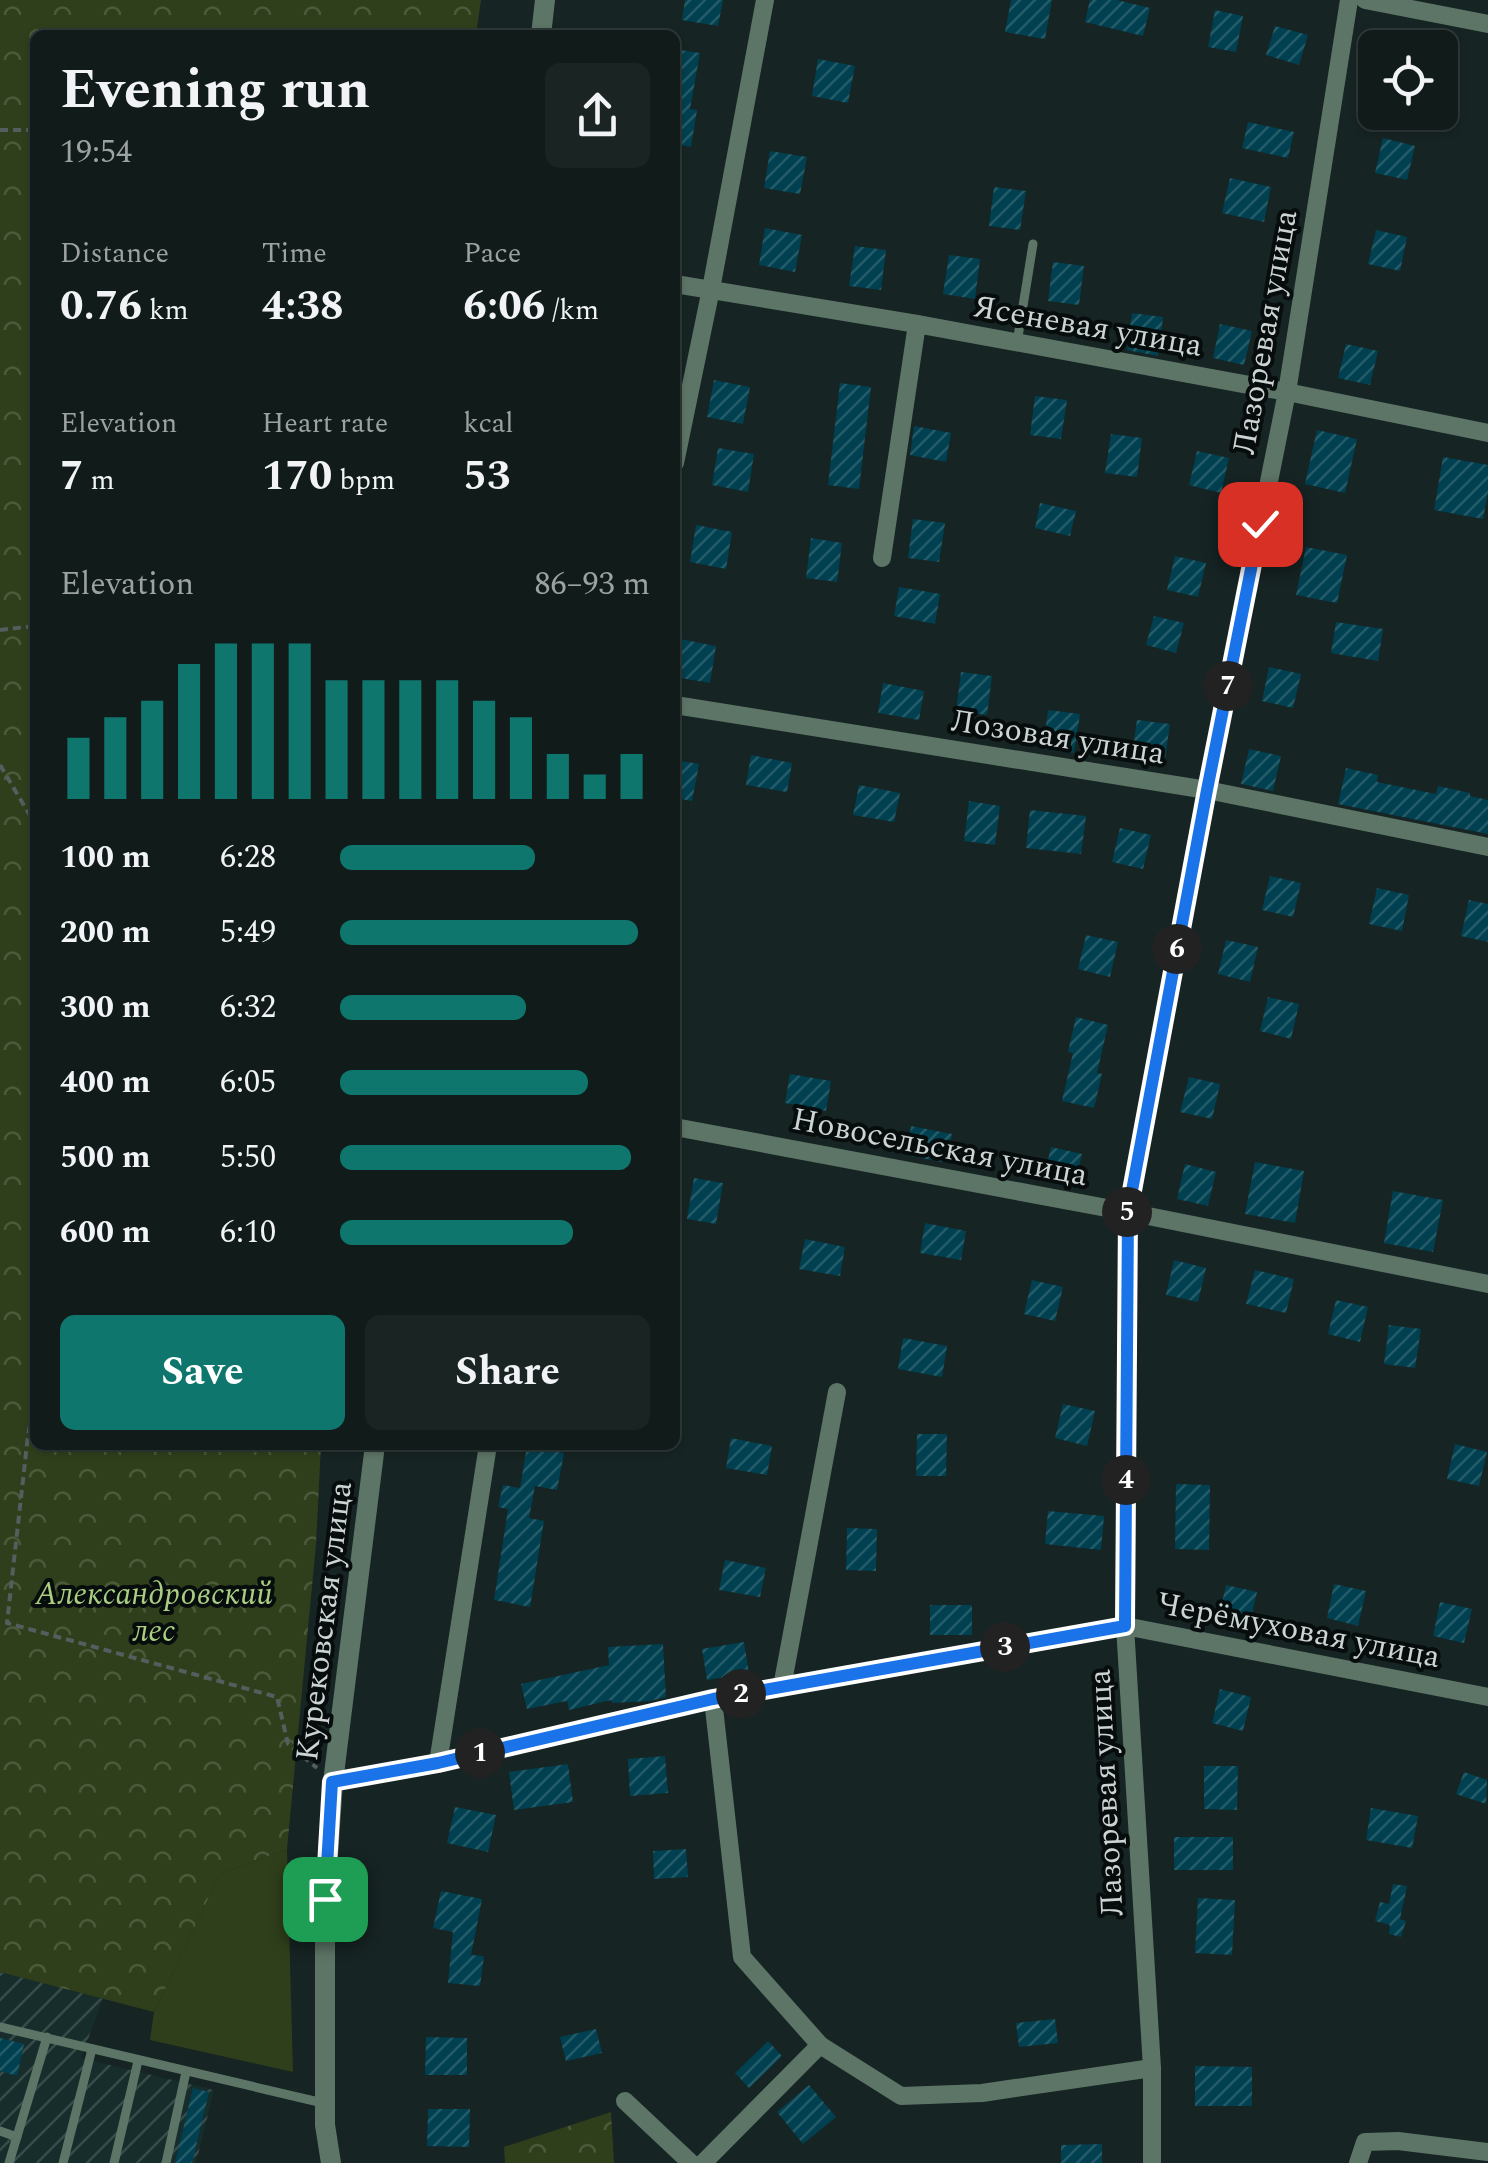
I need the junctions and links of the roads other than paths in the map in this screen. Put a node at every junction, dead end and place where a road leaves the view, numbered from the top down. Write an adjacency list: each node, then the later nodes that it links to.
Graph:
1 (545, 0): 6 (street)
2 (765, 0): 9 (street)
3 (1349, 0): 12 (street, Лазоревая улица)
4 (1366, 0): 5 (street)
5 (1488, 24)
6 (542, 30)
7 (1033, 244): 11 (lane)
8 (680, 285): 9 (street, Ясеневая улица)
9 (711, 289): 10 (street, Ясеневая улица); 14 (street)
10 (917, 324): 11 (street, Ясеневая улица); 15 (street)
11 (1017, 344): 12 (street, Ясеневая улица)
12 (1287, 392): 13 (street, Ясеневая улица); 17 (street, Лазоревая улица)
13 (1488, 433)
14 (680, 439)
15 (882, 558)
16 (680, 707): 17 (street, Лозовая улица)
17 (1207, 790): 18 (street, Лозовая улица); 20 (street, Лазоревая улица)
18 (1488, 847)
19 (680, 1127): 20 (street, Новосельская улица)
20 (1128, 1212): 21 (street, Новосельская улица); 25 (street, Лазоревая улица)
21 (1488, 1284)
22 (837, 1392): 26 (street)
23 (374, 1450): 30 (street, Курековская улица)
24 (487, 1450): 29 (street)
25 (1125, 1626): 26 (street, Черёмуховая улица); 27 (street, Черёмуховая улица); 36 (street, Лазоревая улица)
26 (782, 1687): 28 (street, Черёмуховая улица)
27 (1488, 1697)
28 (713, 1699): 29 (street, Черёмуховая улица); 33 (street)
29 (438, 1763): 30 (street, Черёмуховая улица)
30 (332, 1782): 39 (street, Курековская улица)
31 (0, 2027): 32 (lane)
32 (47, 2038): 34 (lane); 41 (lane)
33 (820, 2045): 36 (street); 49 (street)
34 (92, 2049): 35 (lane); 44 (lane)
35 (138, 2060): 37 (lane); 45 (lane)
36 (1152, 2068): 50 (street, Лазоревая улица)
37 (186, 2072): 39 (lane); 46 (lane)
38 (625, 2102): 48 (street)
39 (325, 2104): 47 (street, Курековская улица)
40 (0, 2130): 41 (lane)
41 (17, 2137): 43 (lane)
42 (1488, 2152): 51 (street)
43 (9, 2163)
44 (63, 2163)
45 (114, 2163)
46 (166, 2163)
47 (331, 2163)
48 (691, 2163)
49 (702, 2163)
50 (1152, 2163)
51 (1358, 2163)

